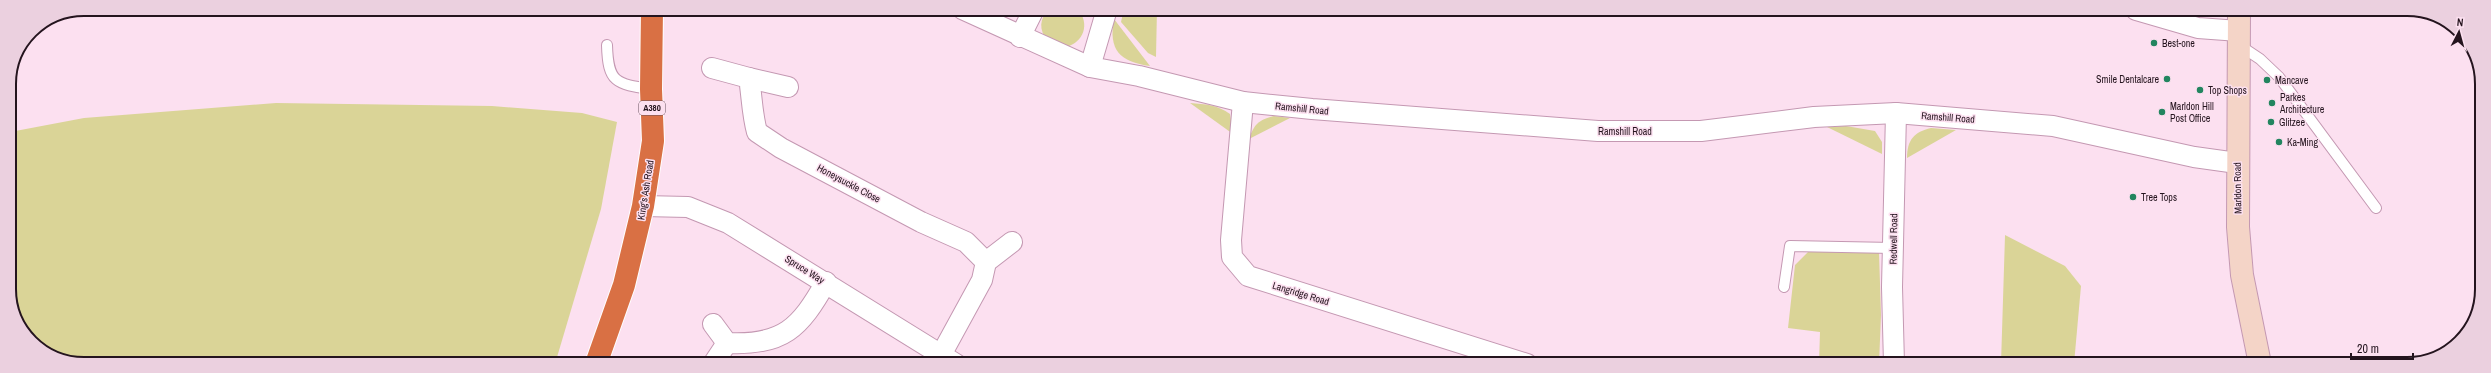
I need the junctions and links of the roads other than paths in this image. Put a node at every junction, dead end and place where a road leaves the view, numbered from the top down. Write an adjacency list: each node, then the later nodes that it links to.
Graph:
1 (652, 16): 13 (highway, King's Ash Road / A380)
2 (976, 16): 7 (street, Ramshill Road)
3 (1030, 16): 7 (street)
4 (1105, 16): 9 (street)
5 (2157, 16): 6 (street)
6 (2239, 28): 16 (main road, Marldon Road); 18 (lane)
7 (1020, 37): 9 (street, Ramshill Road)
8 (607, 45): 13 (lane)
9 (1090, 67): 14 (street, Ramshill Road)
10 (712, 68): 11 (street)
11 (749, 78): 12 (street); 21 (street, Honeysuckle Close)
12 (788, 87)
13 (651, 89): 17 (highway, King's Ash Road / A380)
14 (1243, 102): 15 (street, Ramshill Road); 30 (street, Langridge Road)
15 (1896, 113): 16 (street, Ramshill Road); 20 (street, Redwell Road)
16 (2237, 163): 32 (main road, Marldon Road)
17 (643, 206): 22 (street, Spruce Way); 26 (highway, King's Ash Road / A380)
18 (2376, 208)
19 (1012, 242): 21 (street)
20 (1893, 248): 23 (lane); 31 (street, Redwell Road)
21 (986, 262): 29 (street)
22 (826, 282): 25 (street); 28 (street, Spruce Way)
23 (1784, 287)
24 (713, 324): 25 (street)
25 (727, 343): 27 (street)
26 (598, 357)
27 (718, 357)
28 (945, 357)
29 (949, 357)
30 (1505, 357)
31 (1894, 357)
32 (2259, 357)

